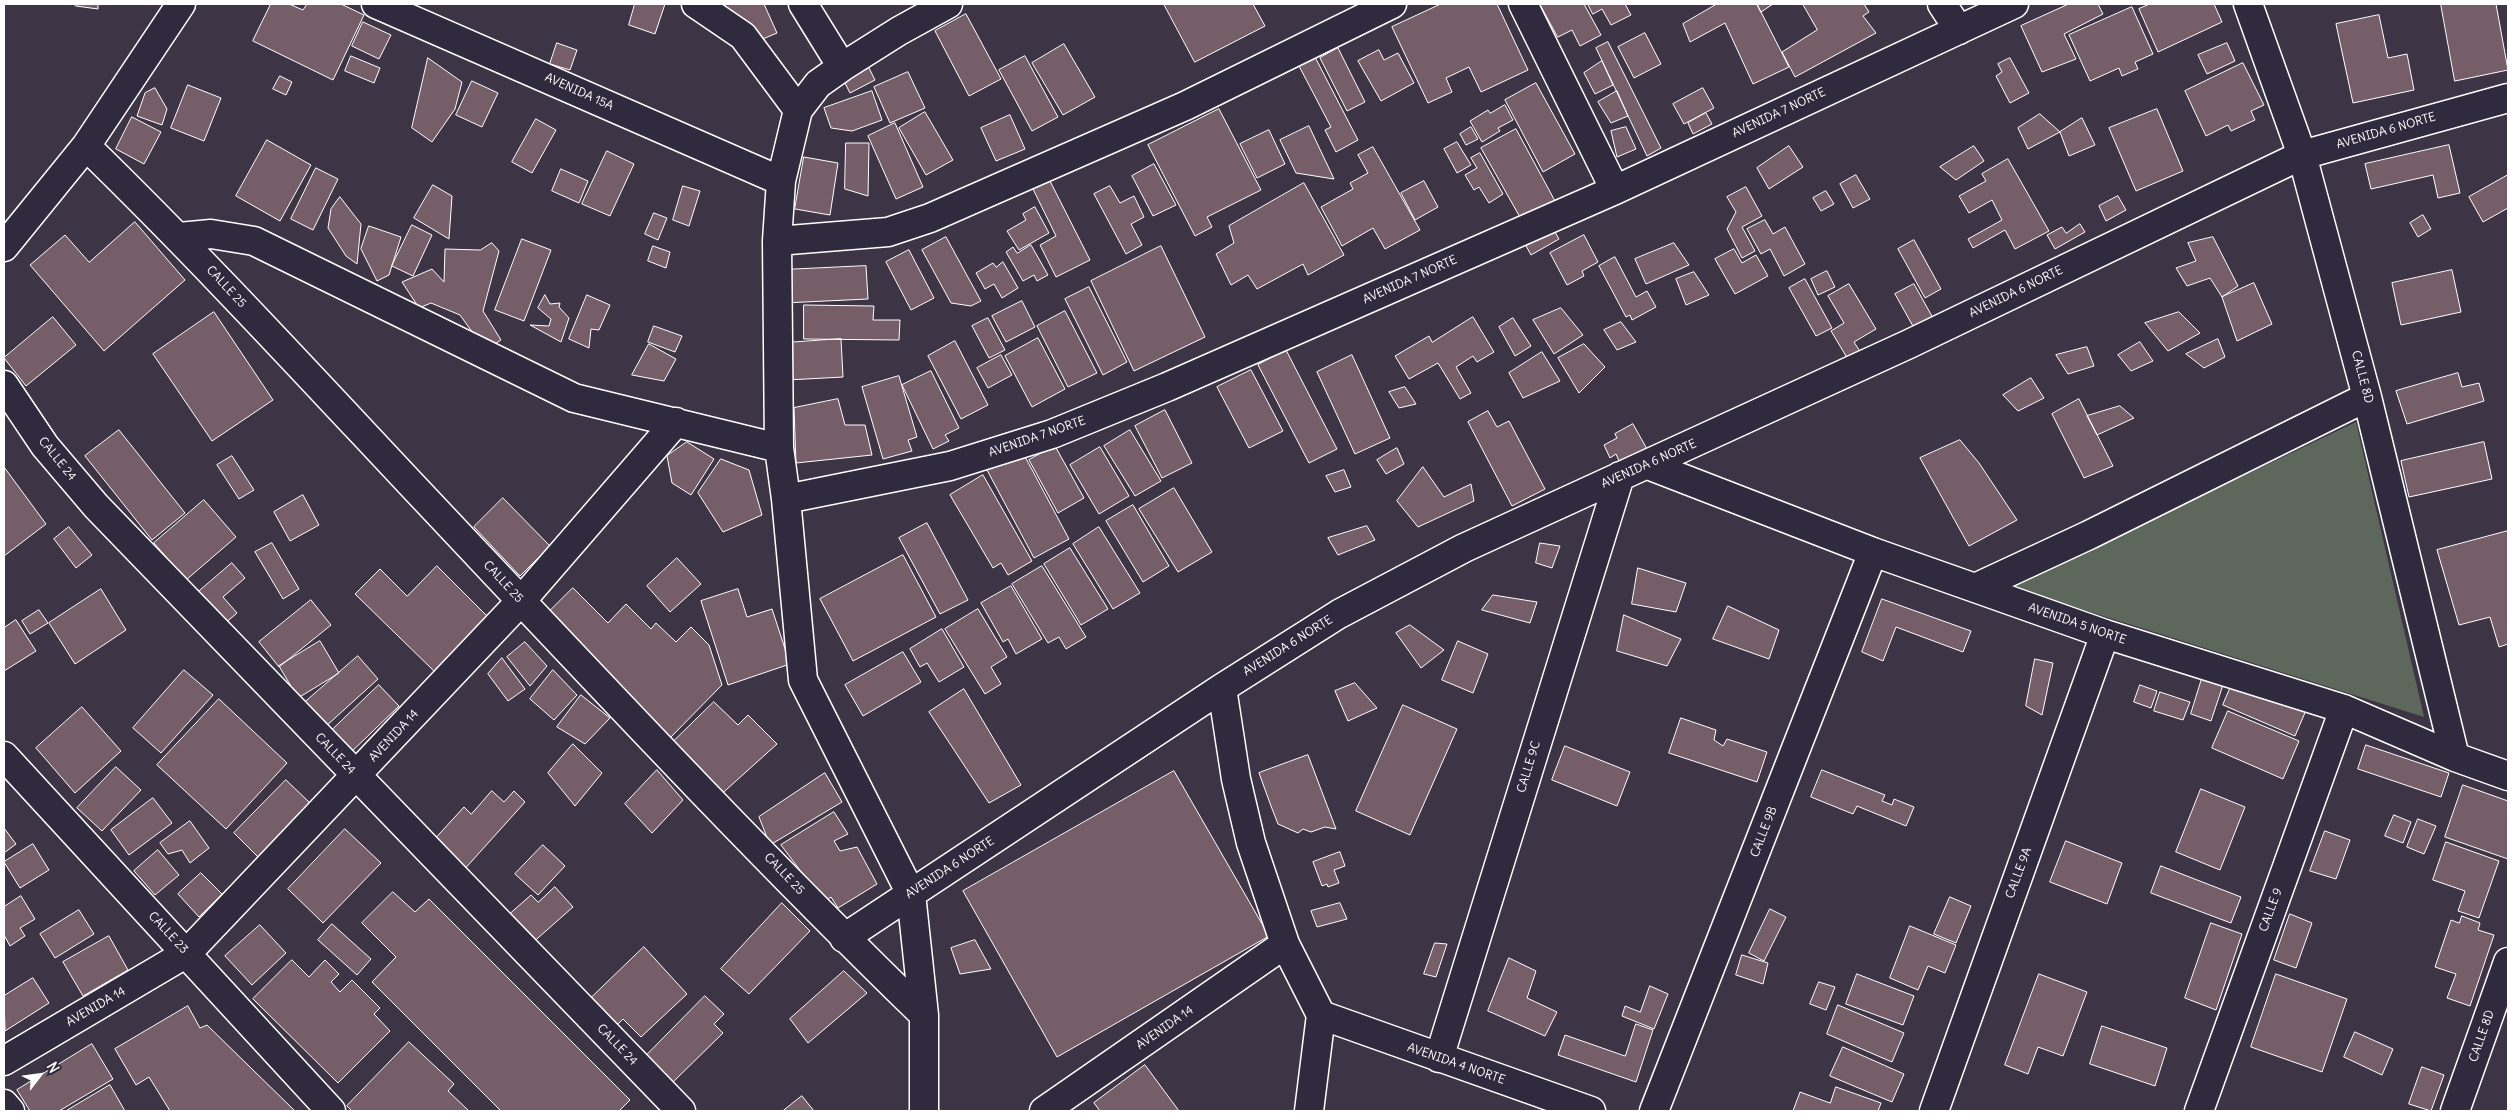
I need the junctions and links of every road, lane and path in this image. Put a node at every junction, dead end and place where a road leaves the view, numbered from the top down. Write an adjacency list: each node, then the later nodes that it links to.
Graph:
1 (182, 4): 15 (street)
2 (376, 4): 17 (street, AVENIDA 15A)
3 (696, 4): 14 (street)
4 (803, 4): 12 (street)
5 (948, 4): 12 (street)
6 (1392, 4): 20 (street)
7 (1524, 4): 18 (street)
8 (1942, 4): 11 (street)
9 (2014, 4): 11 (street, AVENIDA 7 NORTE)
10 (2248, 4): 16 (street, CALLE 8D)
11 (1959, 30): 18 (street, AVENIDA 7 NORTE)
12 (842, 67): 14 (street)
13 (2508, 98): 16 (street, AVENIDA 6 NORTE)
14 (798, 110): 17 (street)
15 (86, 146): 19 (street, CALLE 25); 21 (street)
16 (2302, 155): 23 (street, CALLE 8D); 26 (street, AVENIDA 6 NORTE)
17 (782, 181): 20 (street)
18 (1615, 190): 28 (street, AVENIDA 7 NORTE)
19 (179, 237): 24 (street); 31 (street, CALLE 25)
20 (777, 241): 25 (street)
21 (4, 247)
22 (4, 385): 37 (street, CALLE 24)
23 (2367, 397): 30 (street); 36 (street, CALLE 8D)
24 (676, 422): 25 (street); 31 (street, AVENIDA 14)
25 (779, 448): 28 (street)
26 (1648, 465): 27 (street, AVENIDA 6 NORTE); 29 (street, AVENIDA 5 NORTE)
27 (1620, 476): 33 (street, AVENIDA 6 NORTE); 46 (street, CALLE 9C)
28 (786, 499): 39 (street)
29 (1873, 552): 30 (street, AVENIDA 5 NORTE); 56 (street, CALLE 9B)
30 (1975, 588): 32 (street, AVENIDA 5 NORTE)
31 (521, 601): 37 (street, AVENIDA 14); 40 (street, CALLE 25)
32 (2105, 634): 34 (street, AVENIDA 5 NORTE); 57 (street, CALLE 9A)
33 (1222, 688): 39 (street, AVENIDA 6 NORTE); 41 (street)
34 (2344, 709): 36 (street, AVENIDA 5 NORTE); 58 (street, CALLE 9)
35 (4, 756): 42 (street, CALLE 23)
36 (2455, 757): 38 (street, AVENIDA 5 NORTE)
37 (357, 776): 42 (street, AVENIDA 14); 51 (street, CALLE 24)
38 (2508, 776)
39 (911, 894): 40 (street, AVENIDA 6 NORTE); 45 (street)
40 (844, 938): 45 (street, CALLE 25)
41 (1285, 944): 44 (street); 53 (street, AVENIDA 14)
42 (187, 953): 47 (street, AVENIDA 14); 50 (street, CALLE 23)
43 (2508, 962): 59 (street, CALLE 8D)
44 (1321, 1014): 46 (street, AVENIDA 4 NORTE); 54 (street)
45 (924, 1015): 52 (street)
46 (1439, 1058): 55 (street, AVENIDA 4 NORTE)
47 (4, 1061)
48 (4, 1104): 49 (street)
49 (10, 1111)
50 (331, 1111)
51 (681, 1111)
52 (924, 1111)
53 (1044, 1111)
54 (1309, 1111)
55 (1591, 1111)
56 (1654, 1111)
57 (1934, 1111)
58 (2199, 1111)
59 (2456, 1111)

